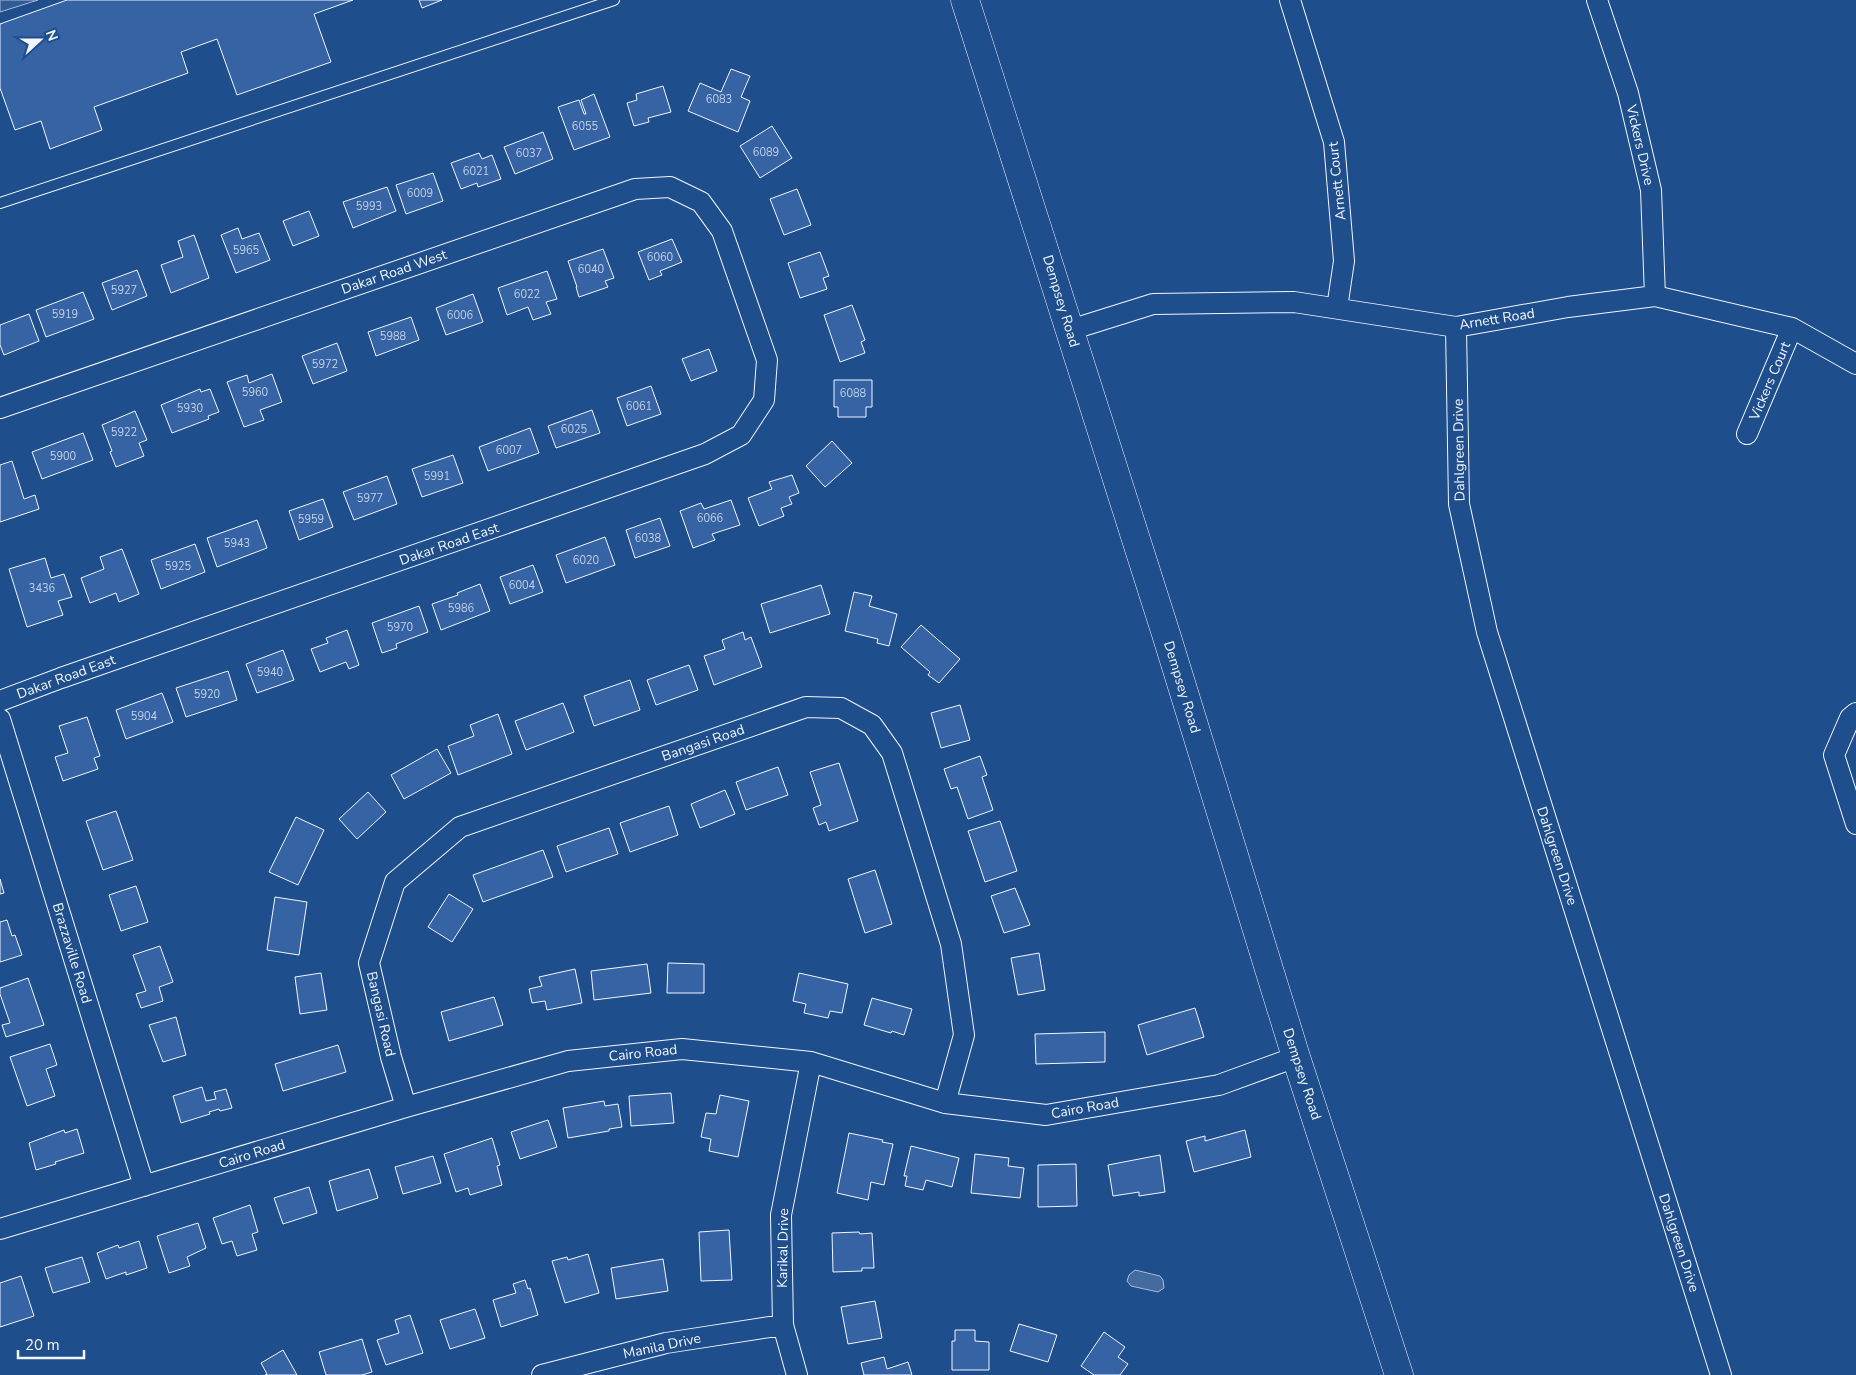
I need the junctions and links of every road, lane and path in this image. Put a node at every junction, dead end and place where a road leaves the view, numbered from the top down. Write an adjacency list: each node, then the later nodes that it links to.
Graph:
1 (614, 0): 5 (lane)
2 (965, 0): 11 (main road, Dempsey Road)
3 (1290, 0): 8 (street, Arnett Court)
4 (1597, 0): 7 (street, Vickers Drive)
5 (0, 203)
6 (740, 284): 13 (street, Dakar Road West); 15 (street, Dakar Road East)
7 (1654, 296): 9 (street, Arnett Road); 10 (street, Arnett Road)
8 (1337, 308): 9 (street, Arnett Road); 11 (street, Arnett Road)
9 (1456, 326): 29 (street, Dahlgreen Drive)
10 (1792, 328): 12 (street, Arnett Road); 14 (street, Vickers Court)
11 (1070, 330): 19 (main road, Dempsey Road)
12 (1856, 364)
13 (0, 408)
14 (1747, 434)
15 (0, 701)
16 (1856, 713): 18 (street)
17 (0, 719): 23 (street, Brazzaville Road)
18 (1856, 824)
19 (1296, 1057): 21 (street, Cairo Road); 28 (main road, Dempsey Road)
20 (811, 1062): 21 (street, Cairo Road); 22 (street, Cairo Road); 25 (street, Karikal Drive)
21 (945, 1103): 22 (street, Bangasi Road)
22 (406, 1107): 23 (street, Cairo Road)
23 (144, 1186): 24 (street, Cairo Road)
24 (0, 1229)
25 (783, 1325): 26 (street, Manila Drive); 27 (street, Karikal Drive)
26 (542, 1375)
27 (797, 1375)
28 (1399, 1375)
29 (1721, 1375)

